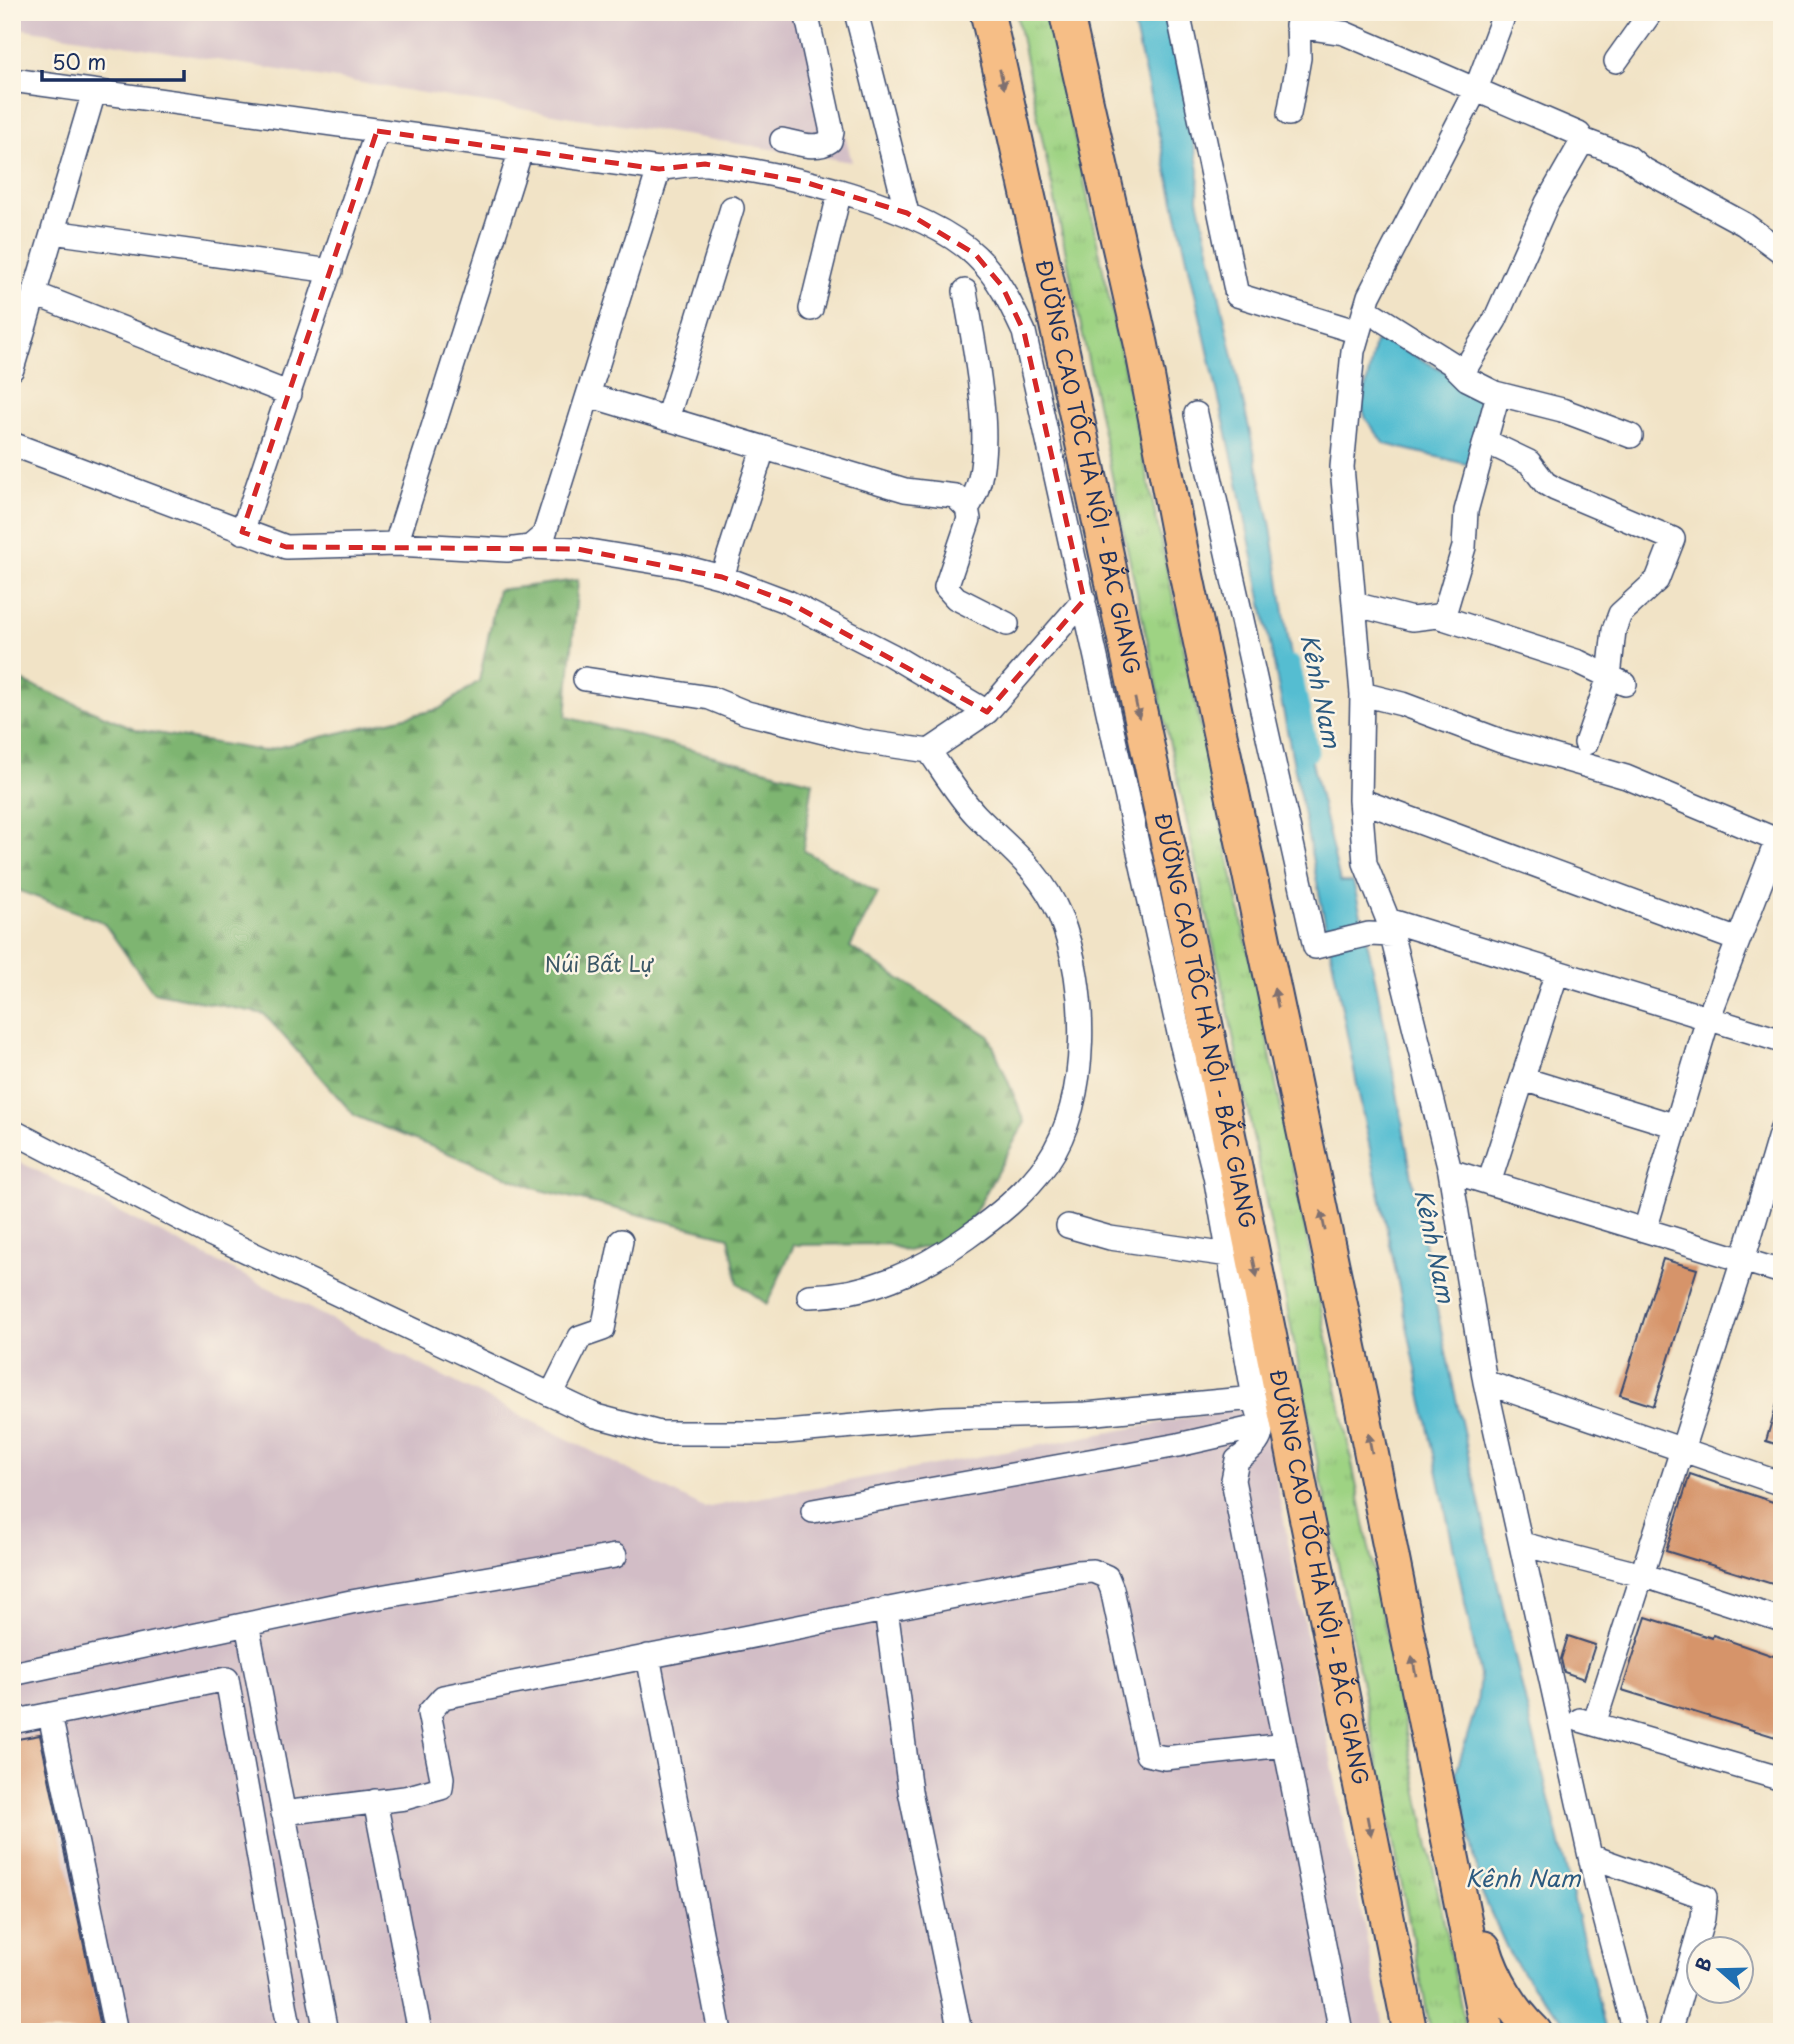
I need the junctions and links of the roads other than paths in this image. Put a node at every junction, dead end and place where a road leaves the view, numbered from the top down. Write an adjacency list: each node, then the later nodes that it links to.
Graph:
1 (806, 12): 15 (street)
2 (856, 12): 21 (street)
3 (987, 12): 107 (highway, ĐƯỜNG CAO TỐC HÀ NỘI - BẮC GIANG, one-way to 107)
4 (1066, 12): 94 (highway, one-way to 4)
5 (1178, 12): 29 (street)
6 (1505, 12): 11 (street)
7 (1651, 12): 9 (street)
8 (1298, 19): 11 (street); 13 (street)
9 (1616, 61)
10 (12, 80): 12 (street)
11 (1476, 89): 16 (street); 28 (street)
12 (94, 92): 14 (street); 22 (street)
13 (1289, 114)
14 (377, 131): 17 (street); 24 (street)
15 (782, 139)
16 (1583, 140): 23 (street); 31 (street)
17 (521, 150): 18 (street); 43 (street)
18 (659, 169): 19 (street); 34 (street)
19 (840, 191): 21 (street); 27 (street)
20 (732, 208): 36 (street)
21 (907, 214): 46 (street)
22 (53, 232): 24 (street); 26 (street)
23 (1782, 252)
24 (331, 271): 33 (street)
25 (965, 290): 41 (street)
26 (35, 295): 30 (street); 33 (street)
27 (811, 309)
28 (1365, 309): 29 (street); 31 (street)
29 (1358, 332): 47 (street)
30 (12, 369)
31 (1462, 374): 32 (street)
32 (1495, 393): 37 (street); 38 (street)
33 (290, 394): 42 (street)
34 (588, 395): 36 (street); 44 (street)
35 (1196, 414): 57 (street)
36 (667, 419): 40 (street)
37 (1631, 436)
38 (1485, 441): 48 (street); 51 (street)
39 (12, 444): 42 (street)
40 (763, 449): 41 (street); 45 (street)
41 (967, 508): 49 (street)
42 (242, 532): 43 (street)
43 (396, 544): 44 (street)
44 (530, 547): 45 (street)
45 (722, 577): 53 (street)
46 (1084, 600): 53 (street); 71 (street)
47 (1354, 604): 48 (street); 52 (street)
48 (1443, 618): 51 (street)
49 (1007, 624)
50 (585, 679): 55 (street)
51 (1617, 680): 54 (street)
52 (1362, 694): 56 (street); 58 (street)
53 (987, 712): 55 (street)
54 (1586, 743)
55 (929, 751): 74 (street)
56 (1360, 800): 57 (street); 58 (street)
57 (1383, 930): 59 (street); 66 (street)
58 (1738, 940): 60 (street)
59 (1557, 972): 60 (street); 62 (street)
60 (1708, 1018): 61 (street); 63 (street)
61 (1782, 1041)
62 (1522, 1079): 63 (street); 67 (street)
63 (1676, 1126): 69 (street)
64 (1782, 1128): 72 (street)
65 (12, 1131): 76 (street)
66 (1450, 1171): 67 (street); 75 (street)
67 (1489, 1182): 69 (street)
68 (1068, 1226): 71 (street)
69 (1644, 1230): 72 (street)
70 (621, 1241): 76 (street)
71 (1228, 1255): 77 (street)
72 (1743, 1260): 73 (street); 79 (street)
73 (1782, 1272)
74 (809, 1296)
75 (1485, 1382): 79 (street); 82 (street)
76 (551, 1395): 77 (street)
77 (1254, 1398): 78 (street)
78 (1262, 1426): 81 (street); 95 (street)
79 (1682, 1452): 80 (street); 84 (street)
80 (1782, 1484)
81 (813, 1511)
82 (1522, 1544): 84 (street); 90 (street)
83 (615, 1556): 87 (street)
84 (1642, 1575): 86 (street); 93 (street)
85 (886, 1609): 88 (street); 95 (street); 105 (street)
86 (1782, 1620)
87 (247, 1624): 89 (street); 98 (street)
88 (648, 1656): 97 (street); 104 (street)
89 (12, 1674)
90 (1560, 1714): 93 (street); 99 (street)
91 (50, 1715): 92 (street); 100 (street); 101 (street)
92 (12, 1722)
93 (1594, 1724): 96 (street)
94 (1427, 1733): 108 (highway); 109 (highway)
95 (1285, 1745): 106 (street)
96 (1782, 1779)
97 (375, 1801): 98 (street); 103 (street)
98 (284, 1813): 102 (street)
99 (1590, 1856): 110 (street); 111 (street)
100 (116, 2032)
101 (290, 2032)
102 (326, 2032)
103 (420, 2032)
104 (720, 2032)
105 (960, 2032)
106 (1341, 2032)
107 (1410, 2032)
108 (1488, 2032)
109 (1535, 2032)
110 (1635, 2032)
111 (1670, 2032)

